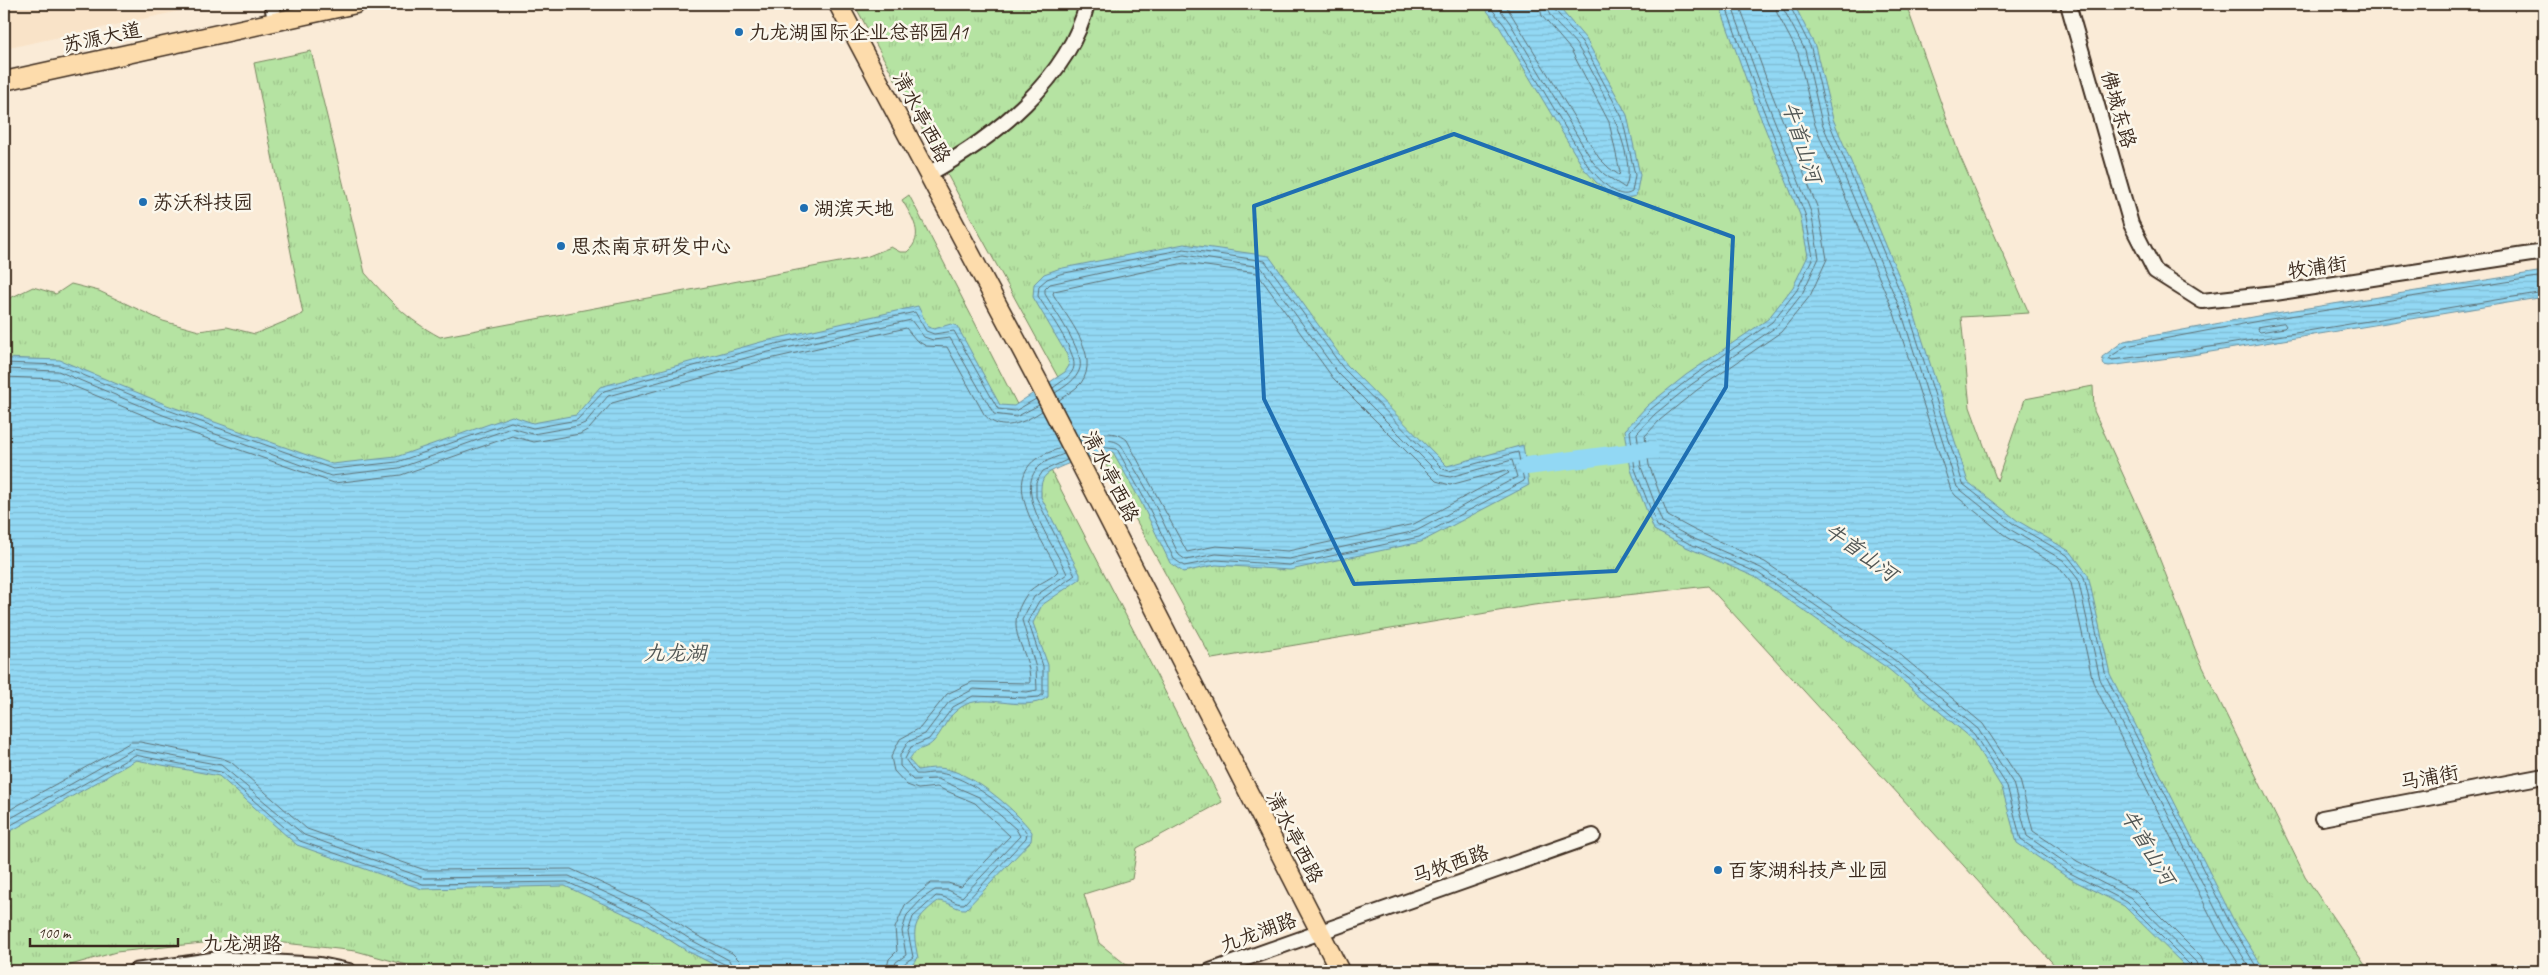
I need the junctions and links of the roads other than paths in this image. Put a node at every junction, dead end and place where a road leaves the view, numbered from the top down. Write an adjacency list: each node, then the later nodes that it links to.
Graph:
1 (272, 4): 6 (street)
2 (356, 4): 6 (main road, 苏源大道)
3 (838, 4): 8 (main road, 清水亭西路)
4 (1087, 4): 8 (street)
5 (2068, 4): 9 (street, 佛城东路)
6 (275, 21): 7 (main road, 苏源大道)
7 (4, 81)
8 (928, 174): 14 (main road, 清水亭西路)
9 (2131, 224): 10 (street, 牧浦街)
10 (2544, 252)
11 (2544, 776): 12 (street, 马浦街)
12 (2322, 818)
13 (1593, 836): 14 (street, 马牧西路)
14 (1319, 931): 17 (street, 九龙湖路); 18 (main road, 清水亭西路)
15 (135, 971): 16 (street, 九龙湖路)
16 (349, 971)
17 (1210, 971)
18 (1340, 971)

